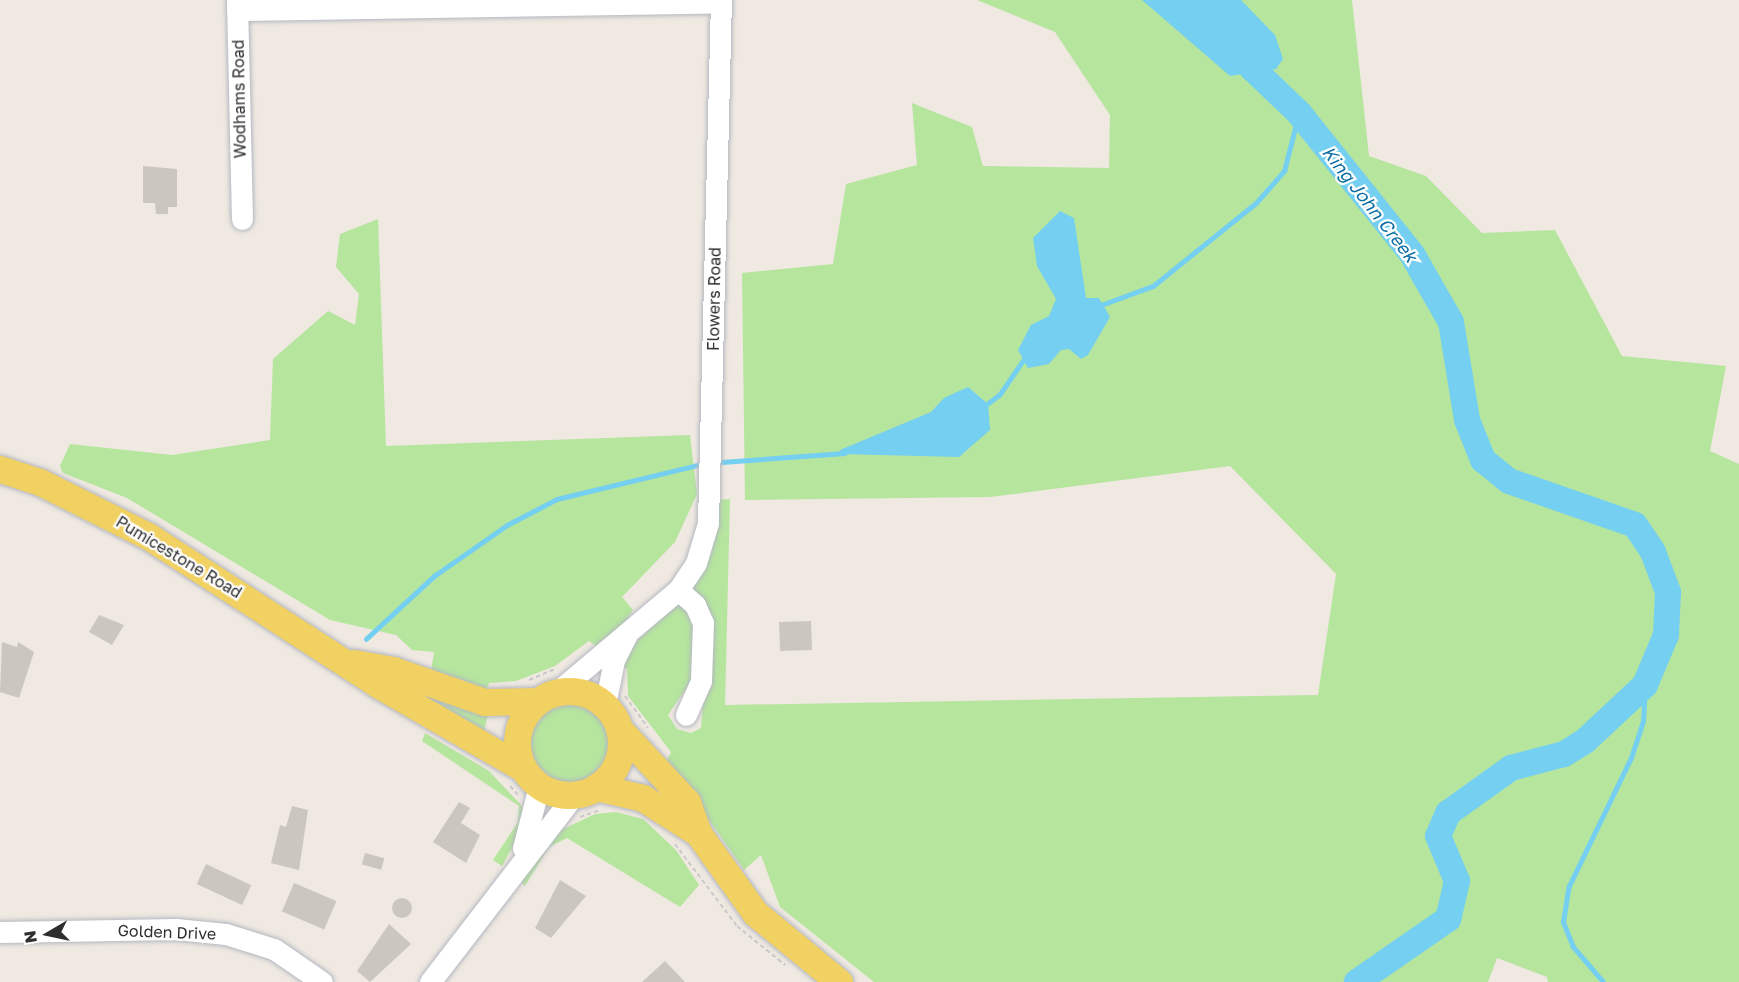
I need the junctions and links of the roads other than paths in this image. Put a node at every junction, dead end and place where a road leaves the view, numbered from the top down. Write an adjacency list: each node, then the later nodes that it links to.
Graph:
1 (721, 1): 2 (street); 5 (street, Flowers Road)
2 (237, 5): 3 (street, Wodhams Road)
3 (242, 219)
4 (0, 469): 7 (main road, Pumicestone Road)
5 (678, 590): 6 (street, Flowers Road); 10 (street)
6 (628, 634): 8 (street, Flowers Road); 9 (street, Flowers Road)
7 (350, 663): 8 (main road, Pumicestone Road); 12 (main road, Pumicestone Road)
8 (545, 685): 9 (main road); 12 (main road)
9 (614, 698): 11 (main road)
10 (686, 715)
11 (619, 729): 13 (main road); 14 (main road)
12 (531, 777): 13 (main road); 15 (street)
13 (585, 791): 14 (main road); 15 (street)
14 (698, 833): 19 (main road)
15 (517, 862): 18 (street)
16 (0, 932): 17 (street, Golden Drive)
17 (322, 982)
18 (430, 982)
19 (839, 982)

